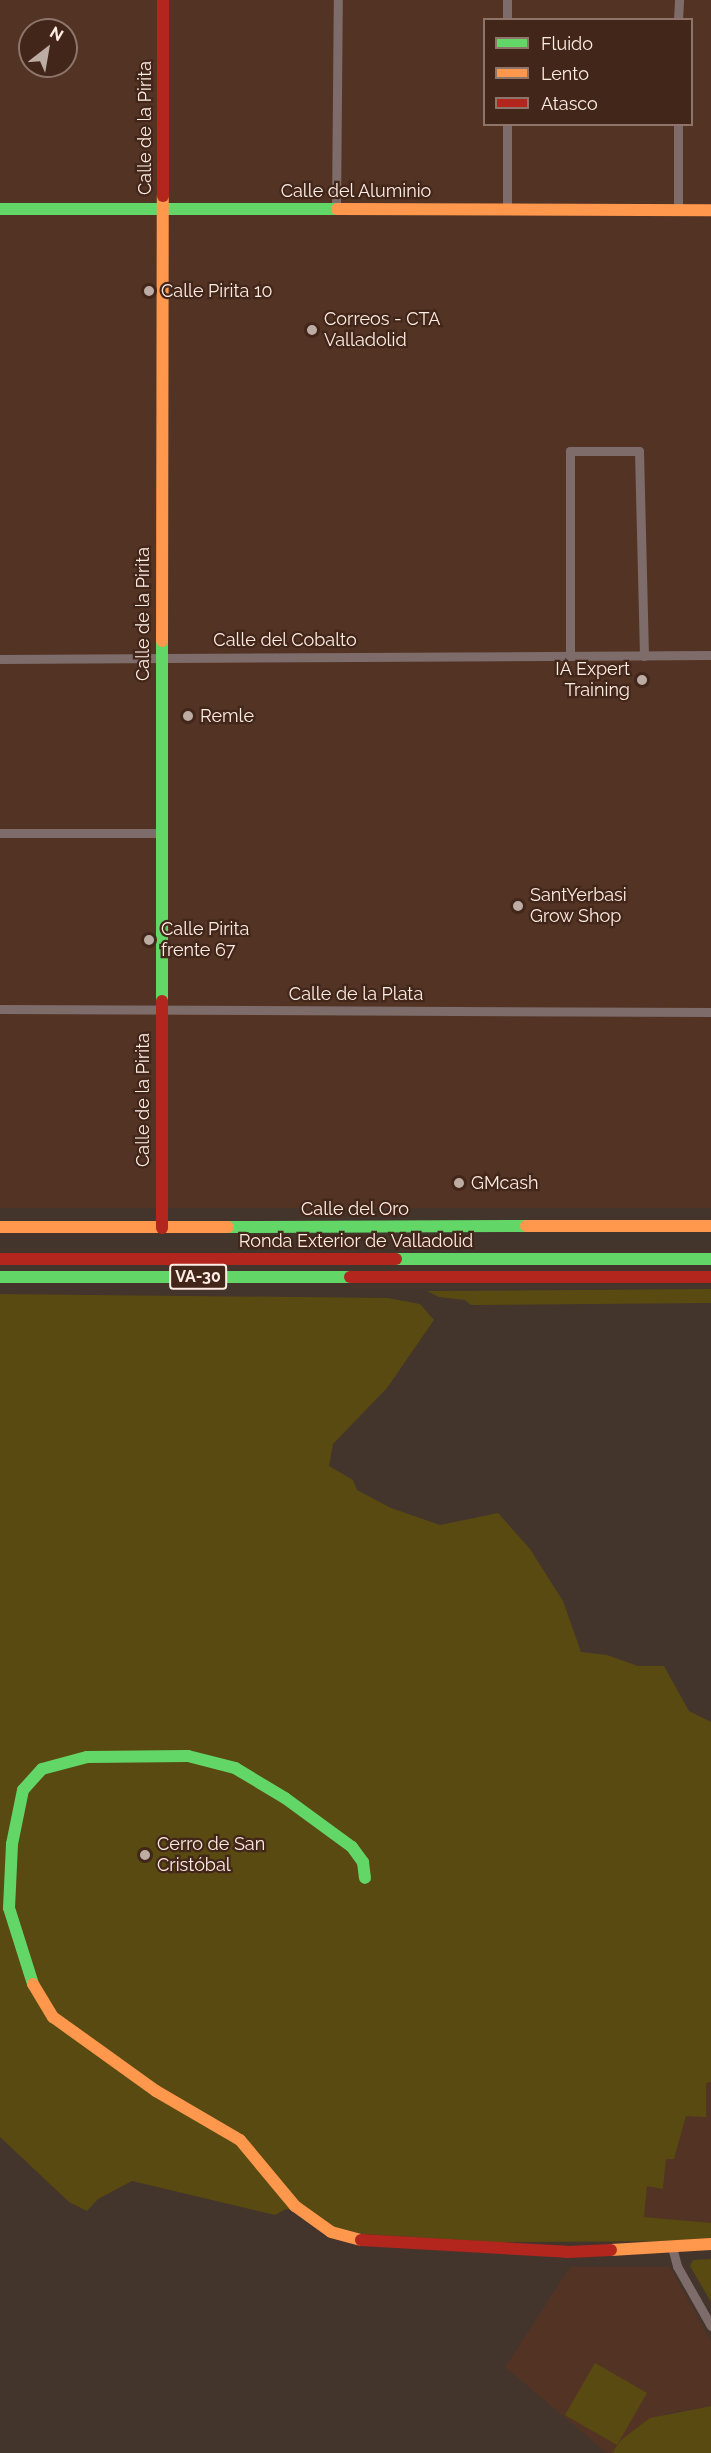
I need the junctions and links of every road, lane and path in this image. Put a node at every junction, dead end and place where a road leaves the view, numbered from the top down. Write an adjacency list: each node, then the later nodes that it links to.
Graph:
1 (163, 0): 9 (main road, Calle de la Pirita)
2 (338, 0): 11 (street)
3 (507, 0): 5 (street)
4 (678, 0): 6 (street)
5 (507, 18)
6 (678, 18)
7 (507, 126): 12 (street)
8 (678, 126): 13 (street)
9 (163, 208): 10 (main road, Calle del Aluminio); 11 (main road, Calle del Aluminio); 15 (main road, Calle de la Pirita)
10 (0, 209)
11 (336, 209): 12 (main road, Calle del Aluminio)
12 (507, 209): 13 (main road, Calle del Aluminio)
13 (678, 210): 14 (main road, Calle del Aluminio)
14 (711, 210)
15 (161, 655): 17 (street, Calle del Cobalto); 19 (street, Calle del Cobalto); 21 (main road, Calle de la Pirita)
16 (711, 655): 18 (street, Calle del Cobalto)
17 (570, 656): 18 (street, Calle del Cobalto); 18 (street)
18 (644, 656)
19 (0, 658)
20 (0, 833): 21 (street)
21 (161, 833): 23 (main road, Calle de la Pirita)
22 (0, 1009): 23 (street, Calle de la Plata)
23 (161, 1009): 24 (street, Calle de la Plata); 27 (main road, Calle de la Pirita)
24 (711, 1012)
25 (0, 1227): 27 (main road, Calle del Oro)
26 (711, 1227): 27 (main road, Calle del Oro)
27 (162, 1228)
28 (0, 1259): 29 (main road, Ronda Exterior de Valladolid / VA-30)
29 (711, 1259)
30 (0, 1277): 31 (main road, Ronda Exterior de Valladolid / VA-30)
31 (711, 1277)
32 (364, 1878): 34 (main road)
33 (711, 2244): 34 (main road)
34 (672, 2247): 35 (street)
35 (711, 2326)

